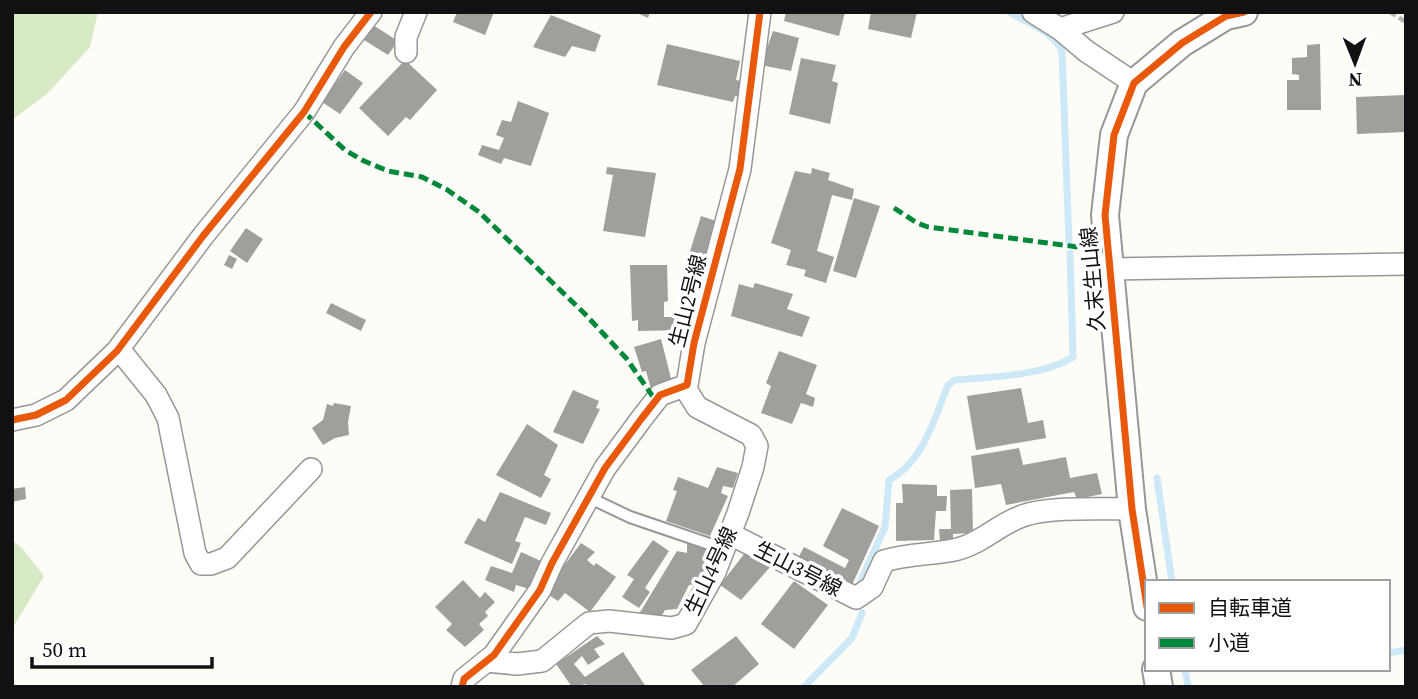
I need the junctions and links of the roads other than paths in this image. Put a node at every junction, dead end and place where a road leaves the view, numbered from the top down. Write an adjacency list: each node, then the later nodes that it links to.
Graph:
1 (371, 12): 12 (street)
2 (416, 12): 8 (street)
3 (760, 12): 13 (street, 生山2号線)
4 (1033, 12): 7 (street)
5 (1113, 12): 7 (street)
6 (1244, 12): 9 (street, 久末生山線)
7 (1060, 29): 9 (street)
8 (406, 52)
9 (1134, 83): 11 (street, 久末生山線)
10 (1406, 264): 11 (street)
11 (1109, 269): 17 (street, 久末生山線)
12 (119, 349): 14 (street); 15 (street)
13 (684, 386): 16 (street); 18 (street, 生山4号線)
14 (12, 420)
15 (311, 469)
16 (588, 497): 18 (lane); 20 (street)
17 (1132, 509): 18 (street, 生山3号線); 19 (street, 久末生山線)
18 (727, 542): 20 (street, 生山4号線)
19 (1145, 594)
20 (486, 661): 21 (street)
21 (462, 687)

